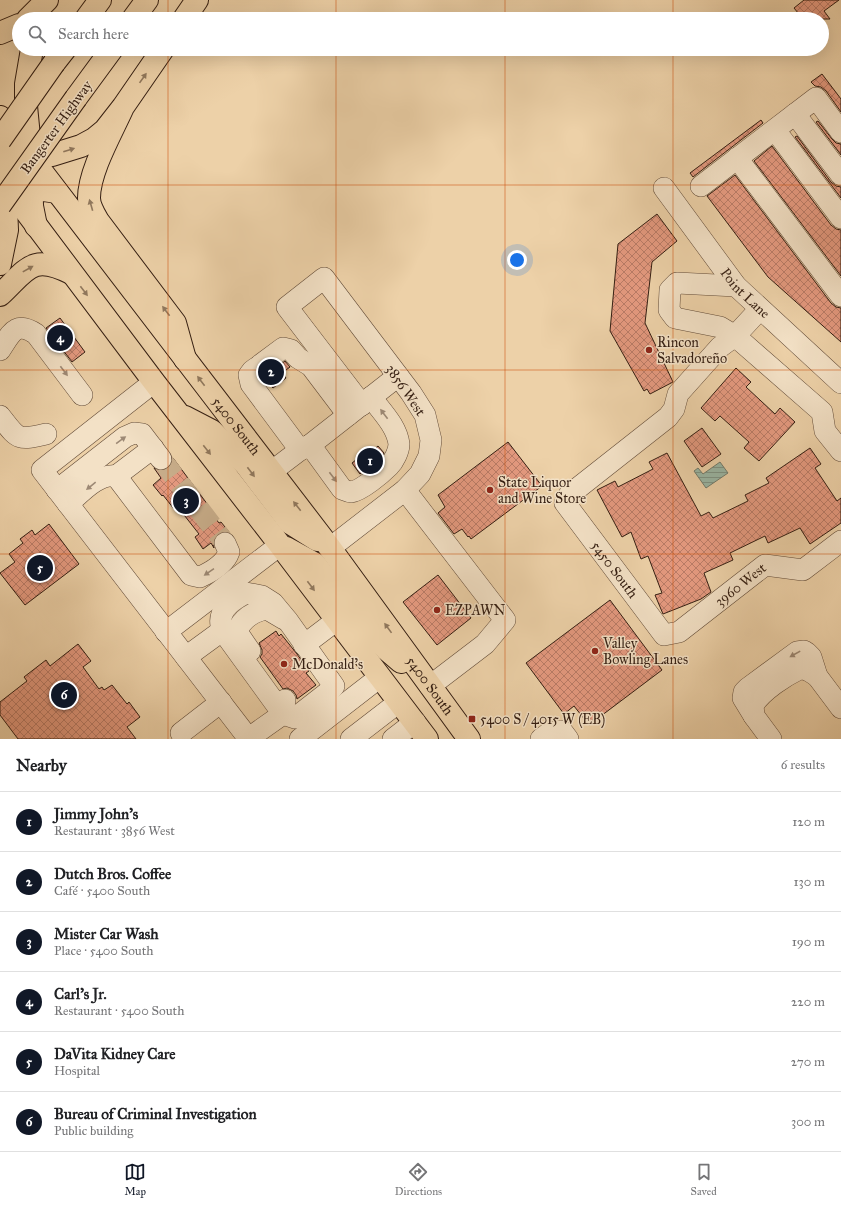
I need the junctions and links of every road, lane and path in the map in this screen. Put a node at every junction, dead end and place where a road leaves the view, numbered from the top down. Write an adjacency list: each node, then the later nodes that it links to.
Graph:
1 (48, 0): 5 (main road); 6 (main road)
2 (100, 0): 7 (main road)
3 (147, 0): 8 (main road)
4 (197, 0): 9 (main road)
5 (36, 12)
6 (44, 12)
7 (91, 12)
8 (138, 12)
9 (189, 12)
10 (12, 28): 11 (main road)
11 (0, 33)
12 (31, 56): 21 (main road)
13 (59, 56): 20 (main road, bridge)
14 (107, 56): 29 (main road, Bangerter Highway, bridge)
15 (158, 56): 16 (main road, one-way to 15)
16 (123, 107): 21 (main road, one-way to 16); 42 (main road, one-way to 16)
17 (795, 114): 18 (street); 19 (street); 23 (street)
18 (775, 130): 22 (street); 30 (street)
19 (841, 132)
20 (3, 139): 21 (main road); 24 (main road)
21 (31, 157): 26 (main road); 28 (main road, 5400 South)
22 (737, 158): 25 (street); 36 (street)
23 (841, 175)
24 (2, 181): 26 (main road); 31 (main road); 32 (main road)
25 (701, 186)
26 (31, 188): 28 (main road); 31 (main road)
27 (664, 188): 34 (street, Point Lane)
28 (57, 192): 42 (main road, 5400 South)
29 (0, 206)
30 (841, 218)
31 (36, 226): 33 (main road)
32 (0, 264)
33 (71, 273): 35 (main road, one-way to 33); 44 (main road, one-way to 44)
34 (736, 286): 37 (street, Point Lane); 39 (street)
35 (0, 295)
36 (841, 296)
37 (760, 309): 39 (street); 45 (street, Point Lane)
38 (36, 334): 40 (street); 41 (street); 46 (street, one-way to 46)
39 (735, 336): 52 (street); 65 (street, 5450 South)
40 (0, 350)
41 (0, 358)
42 (185, 359): 53 (main road, 5400 South, one-way to 42)
43 (398, 376): 47 (street); 47 (street, 3856 West); 55 (street, 3856 West)
44 (154, 382): 48 (main road); 56 (street)
45 (841, 383)
46 (82, 395)
47 (355, 409): 51 (street); 51 (street, one-way to 47); 51 (street)
48 (178, 413): 59 (main road, one-way to 59); 60 (main road, one-way to 60)
49 (0, 416): 50 (street)
50 (46, 434)
51 (305, 448): 53 (street)
52 (841, 451)
53 (271, 472): 60 (main road, 5400 South, one-way to 53)
54 (116, 476): 56 (street, one-way to 56); 56 (street, one-way to 54); 58 (street, one-way to 54)
55 (405, 490): 60 (street, 3856 West); 69 (street)
56 (63, 497): 64 (street)
57 (841, 541): 65 (street, 3960 West)
58 (225, 543)
59 (280, 545): 61 (main road, one-way to 61); 64 (street); 69 (main road)
60 (330, 548): 69 (main road, 5400 South, one-way to 60)
61 (337, 620): 66 (street); 68 (main road)
62 (288, 621): 63 (street); 63 (street); 66 (street)
63 (230, 631): 67 (street); 73 (street)
64 (166, 632): 67 (street)
65 (664, 635)
66 (304, 645): 73 (street)
67 (186, 657): 70 (street)
68 (380, 677): 71 (main road); 78 (street)
69 (430, 686): 82 (main road, 5400 South)
70 (221, 702): 76 (street); 77 (street)
71 (399, 702): 74 (street); 75 (main road)
72 (841, 708): 85 (street, one-way to 85)
73 (283, 714): 77 (street)
74 (373, 722): 79 (street); 80 (street)
75 (421, 731): 81 (street)
76 (181, 733)
77 (249, 738)
78 (300, 739)
79 (350, 739)
80 (386, 739)
81 (393, 739)
82 (468, 739)
83 (540, 739): 84 (street)
84 (568, 739)
85 (771, 739)

